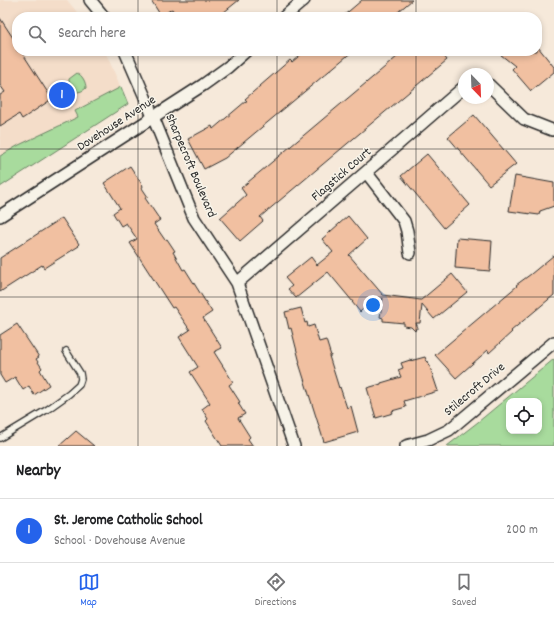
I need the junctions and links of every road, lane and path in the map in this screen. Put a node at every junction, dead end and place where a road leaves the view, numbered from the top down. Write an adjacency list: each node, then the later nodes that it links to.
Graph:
1 (90, 0): 3 (street)
2 (304, 0): 4 (street)
3 (100, 12)
4 (290, 12)
5 (127, 56): 9 (street, Sharpecroft Boulevard)
6 (240, 56): 9 (street, Dovehouse Avenue)
7 (494, 90): 10 (street)
8 (458, 91): 11 (street, Flagstick Court)
9 (153, 118): 12 (street, Dovehouse Avenue); 14 (street, Sharpecroft Boulevard)
10 (552, 130)
11 (366, 172): 13 (street); 14 (street, Flagstick Court)
12 (0, 216)
13 (410, 254)
14 (237, 283): 18 (street, Sharpecroft Boulevard)
15 (554, 342): 19 (street, Stilecroft Drive)
16 (66, 351): 17 (lane)
17 (0, 438)
18 (294, 446)
19 (406, 446)

